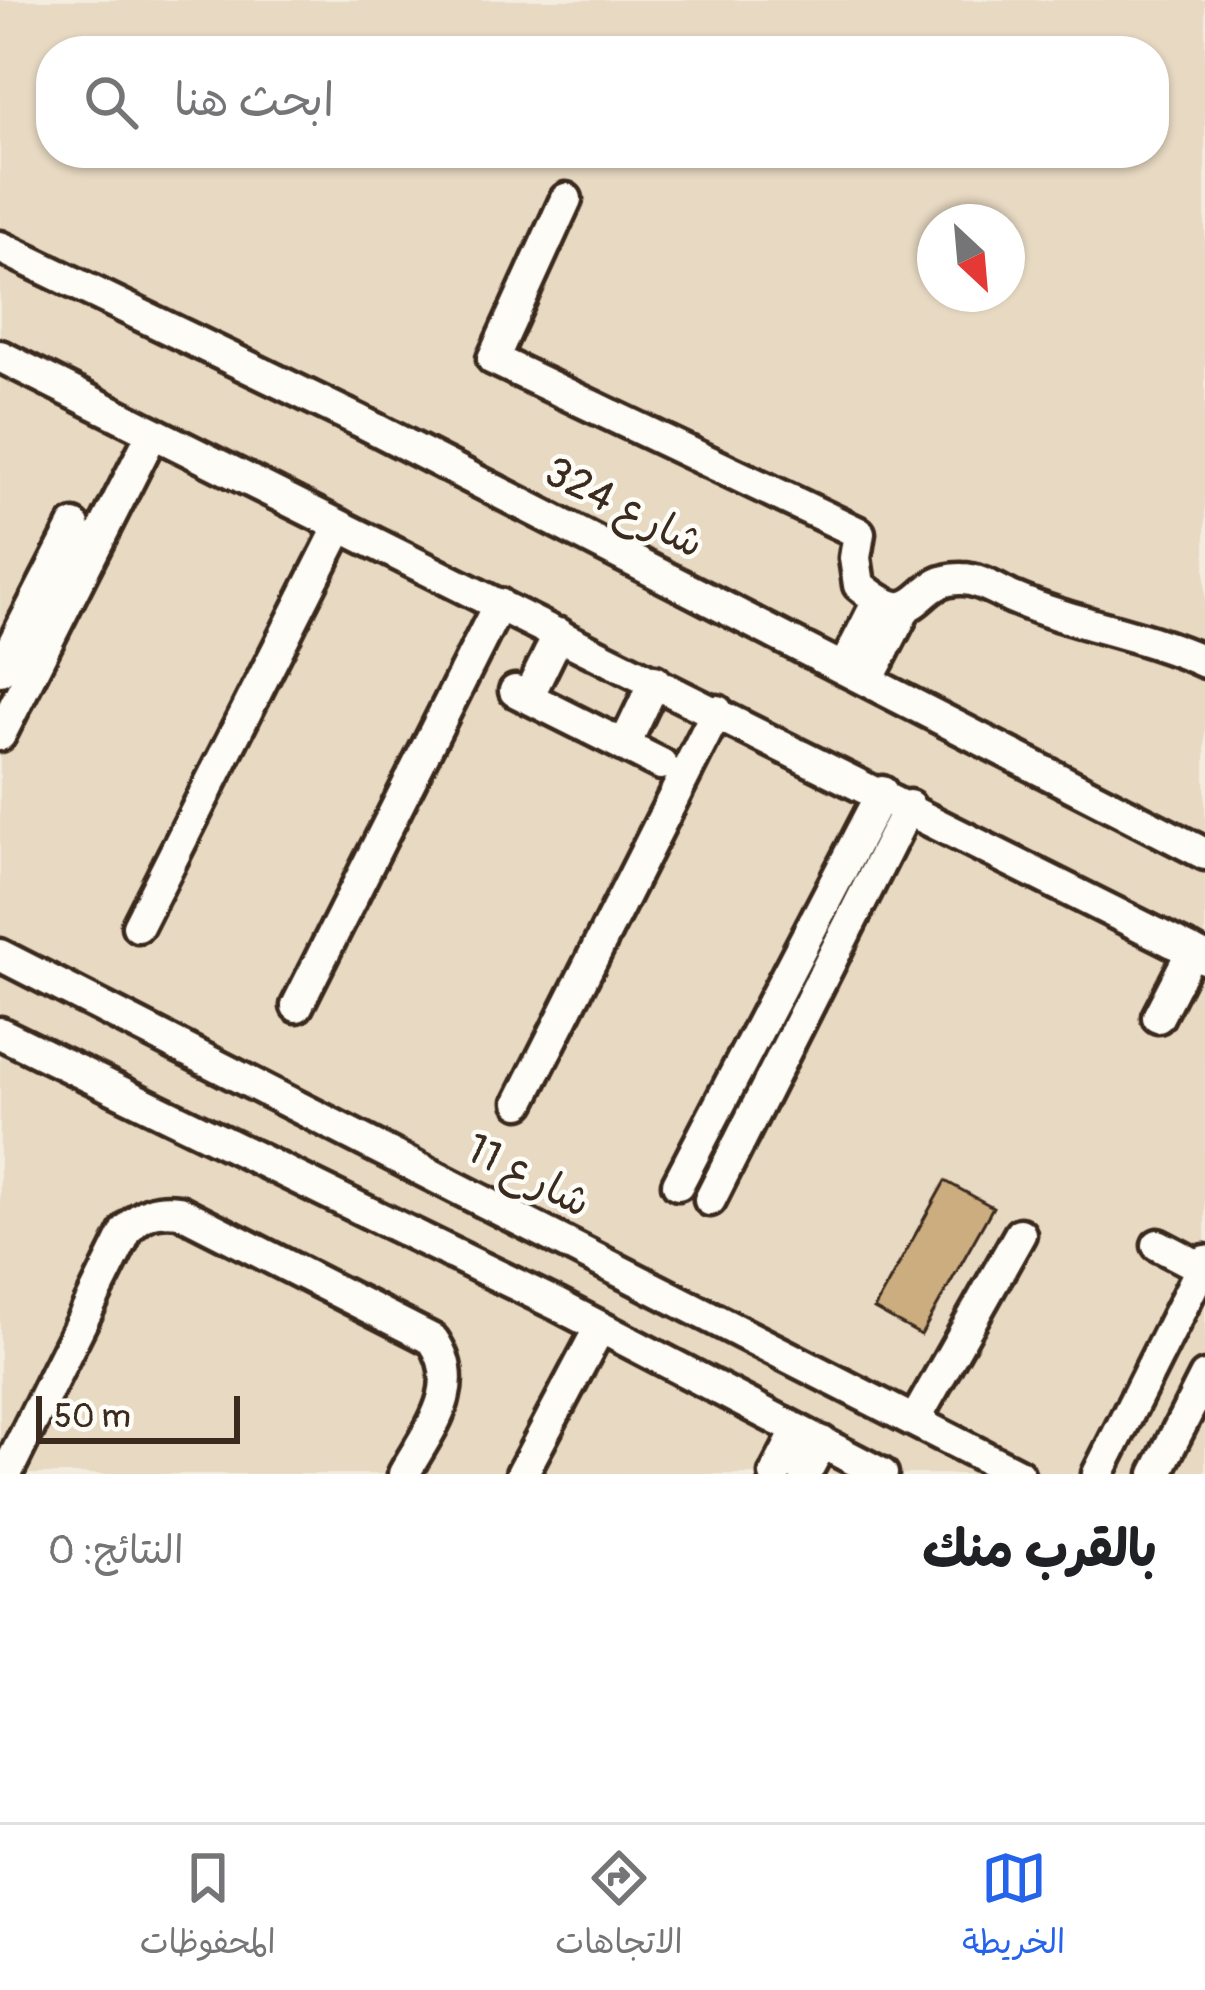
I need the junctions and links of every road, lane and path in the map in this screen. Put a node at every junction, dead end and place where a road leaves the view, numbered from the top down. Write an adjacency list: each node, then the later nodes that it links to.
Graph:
1 (566, 200): 8 (street)
2 (0, 247): 12 (street, شارع 324)
3 (1, 359): 4 (street)
4 (152, 434): 6 (street); 15 (street)
5 (74, 526): 11 (street)
6 (340, 526): 7 (street); 20 (street)
7 (499, 604): 9 (street); 23 (street)
8 (891, 605): 10 (street); 12 (street)
9 (559, 634): 13 (street); 16 (street)
10 (1205, 662)
11 (0, 670)
12 (856, 674): 19 (street, شارع 324)
13 (656, 681): 14 (street); 16 (street)
14 (718, 711): 18 (street); 26 (street)
15 (0, 735)
16 (624, 746): 17 (street)
17 (661, 764)
18 (895, 799): 21 (street); 27 (street); 28 (street)
19 (1205, 854)
20 (138, 926)
21 (1198, 954): 24 (street)
22 (0, 955): 34 (street, شارع 11)
23 (297, 1006)
24 (1158, 1017)
25 (0, 1034): 32 (street)
26 (520, 1102)
27 (678, 1184)
28 (710, 1201)
29 (1020, 1234): 34 (street)
30 (1158, 1245): 31 (street)
31 (1203, 1265): 43 (street)
32 (601, 1327): 35 (street); 38 (street)
33 (1205, 1377): 44 (street)
34 (915, 1420): 42 (street, شارع 11)
35 (810, 1436): 39 (street); 40 (street); 41 (street)
36 (6, 1474): 37 (street)
37 (404, 1474)
38 (522, 1474)
39 (775, 1474)
40 (805, 1474)
41 (882, 1474)
42 (1018, 1474)
43 (1098, 1474)
44 (1156, 1474)

